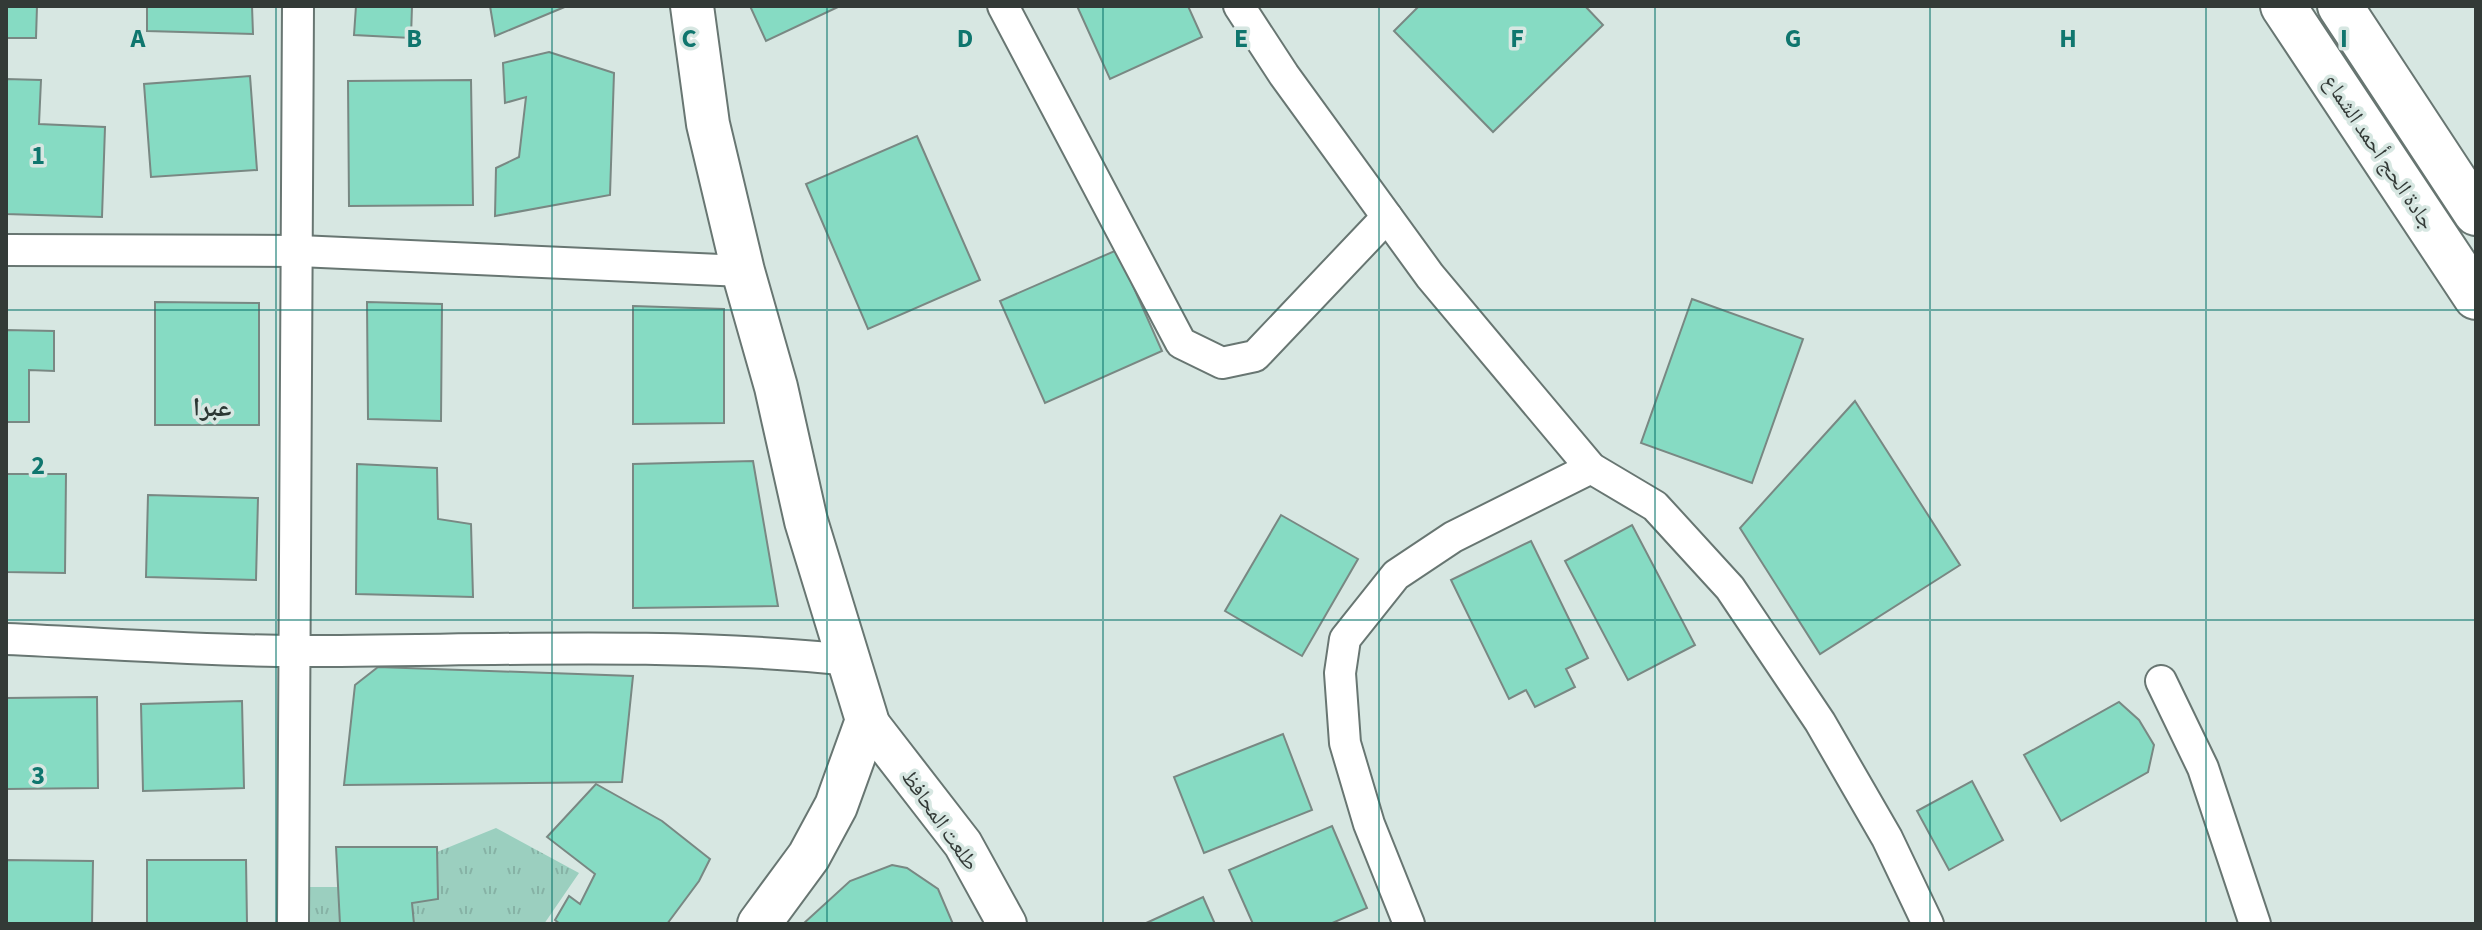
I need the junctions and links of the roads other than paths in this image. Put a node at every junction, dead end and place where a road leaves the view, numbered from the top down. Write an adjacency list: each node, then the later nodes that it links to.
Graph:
1 (298, 6): 10 (street)
2 (692, 6): 11 (main road)
3 (1003, 6): 8 (street)
4 (1239, 6): 8 (street)
5 (2283, 6): 12 (main road, جادة الحج أحمد الشماع)
6 (2340, 6): 7 (main road)
7 (2476, 213)
8 (1387, 217): 13 (street)
9 (6, 250): 10 (street)
10 (299, 251): 11 (street); 15 (street)
11 (743, 271): 16 (main road)
12 (2476, 297)
13 (1591, 468): 22 (street); 23 (street)
14 (6, 639): 15 (street)
15 (295, 651): 16 (street); 19 (street)
16 (851, 660): 18 (main road)
17 (2161, 681): 24 (street)
18 (867, 720): 20 (main road); 21 (street, طلعت المحافظ)
19 (293, 924)
20 (759, 924)
21 (1007, 924)
22 (1409, 924)
23 (1928, 924)
24 (2255, 924)

